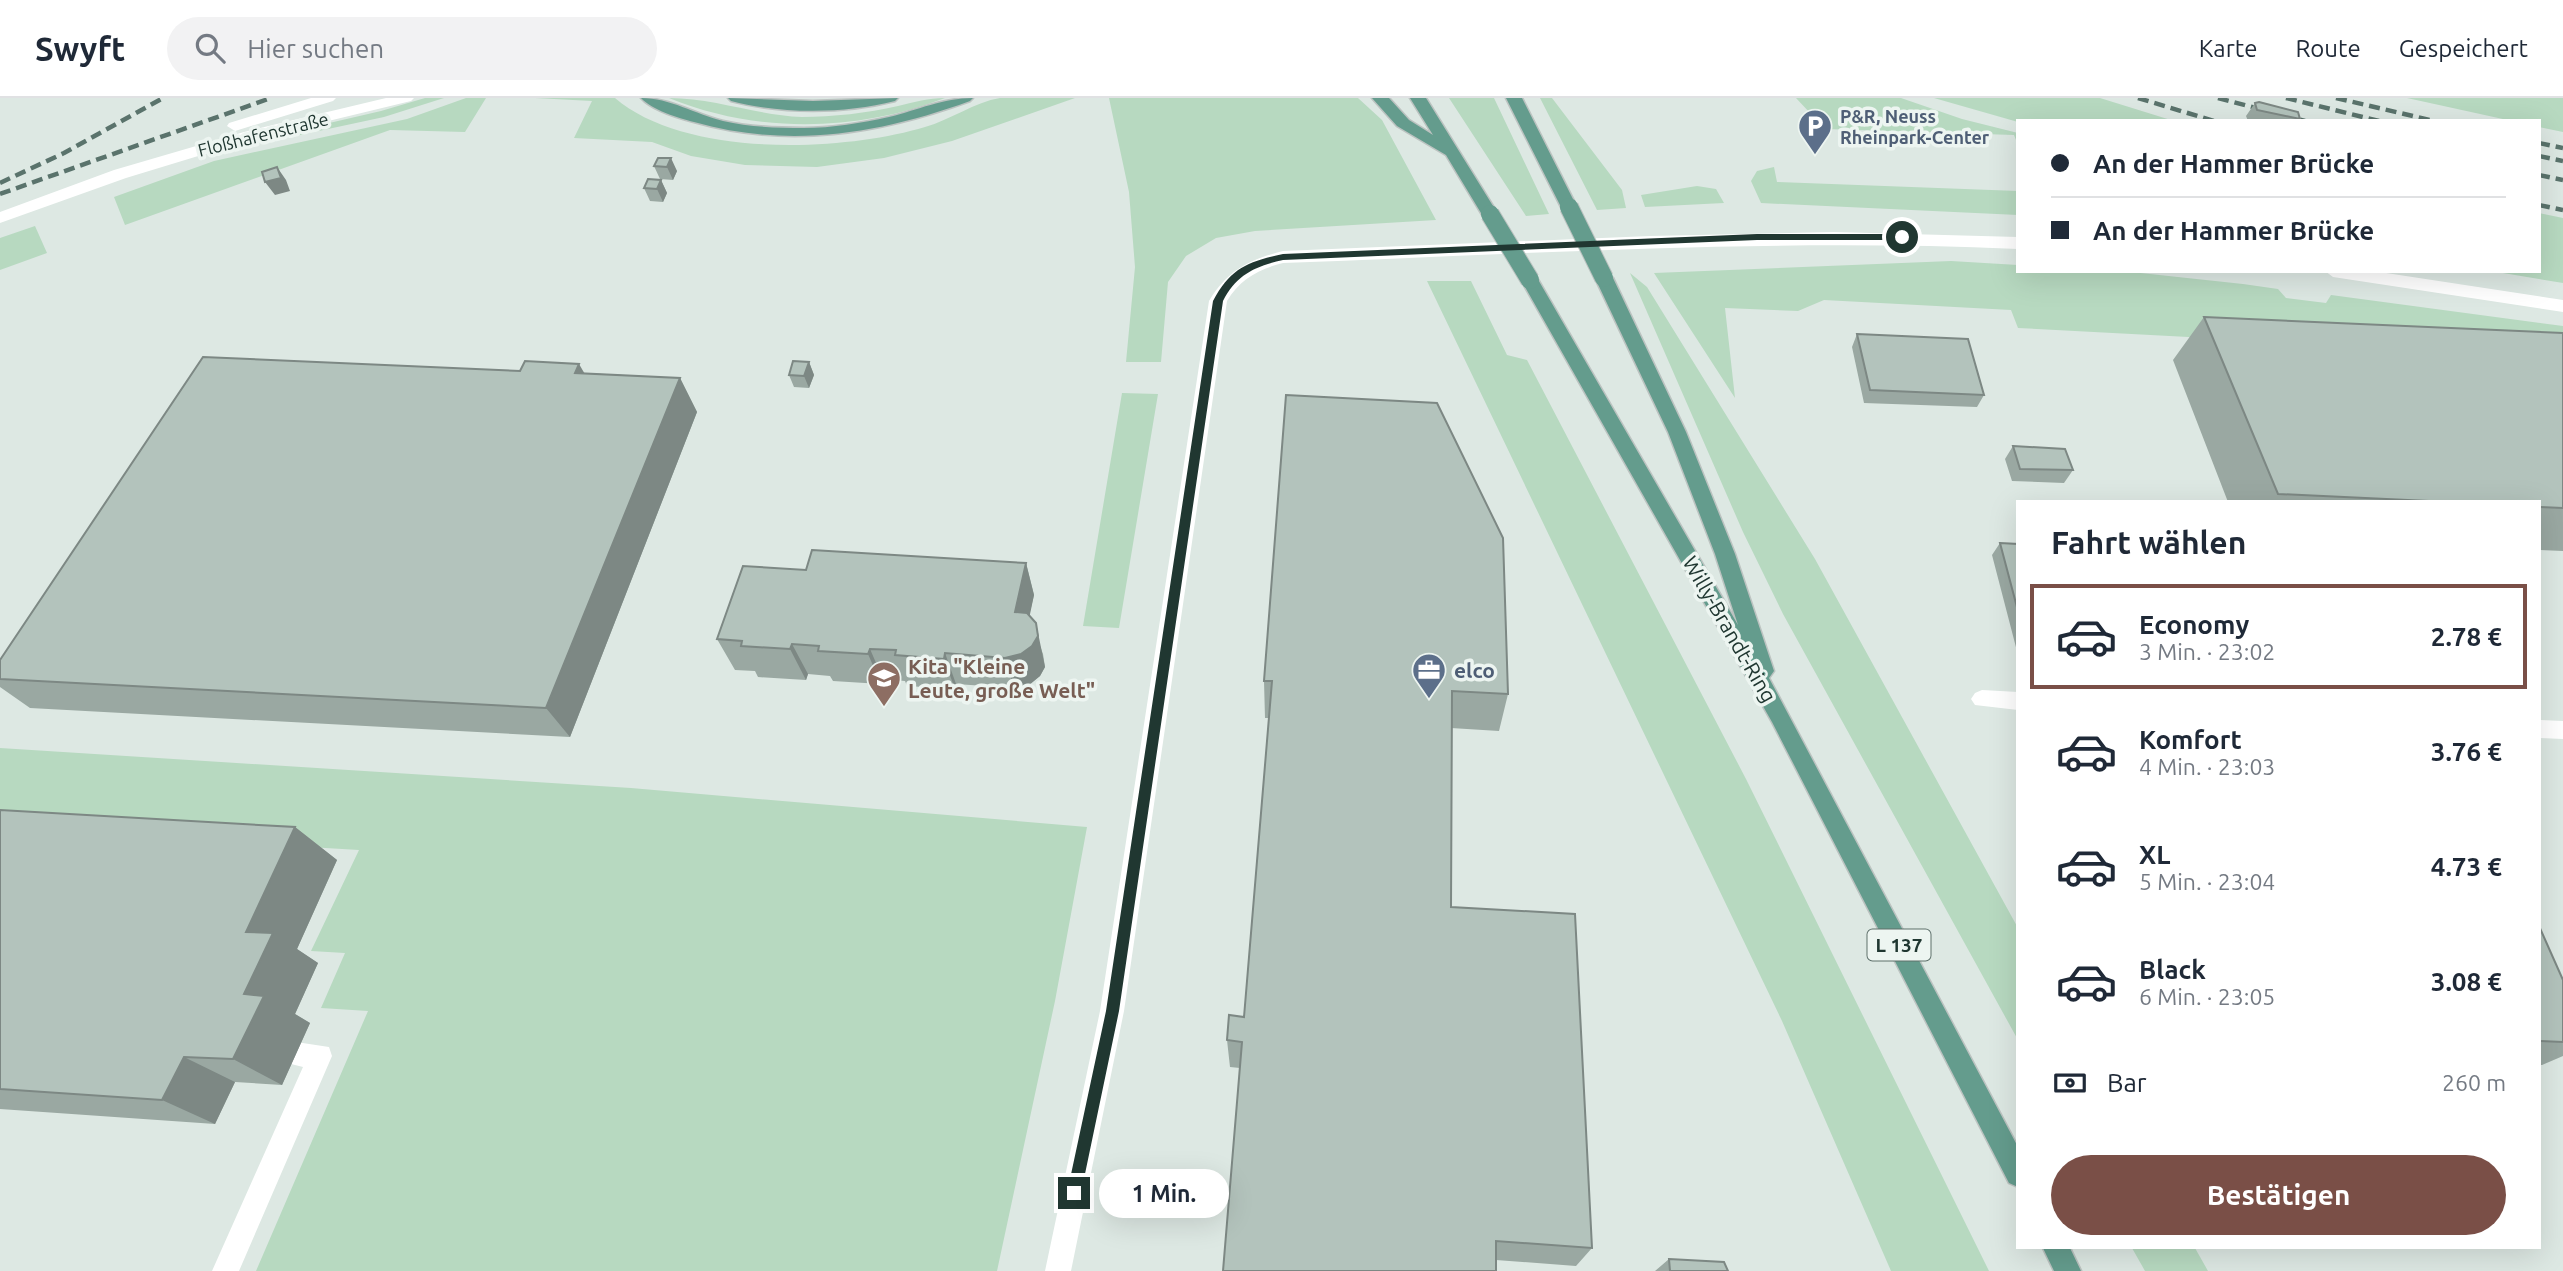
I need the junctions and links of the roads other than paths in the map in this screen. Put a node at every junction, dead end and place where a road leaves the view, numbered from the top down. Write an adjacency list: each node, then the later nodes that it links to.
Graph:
1 (328, 98): 11 (street, Floßhafenstraße)
2 (406, 98): 11 (street, Floßhafenstraße)
3 (649, 98): 6 (main road)
4 (736, 98): 5 (main road)
5 (890, 98)
6 (965, 98)
7 (1380, 98): 10 (main road)
8 (1418, 98): 10 (main road, Willy-Brandt-Ring / L 137)
9 (1514, 98): 18 (main road, bridge)
10 (1453, 154): 18 (main road, Willy-Brandt-Ring / L 137, bridge)
11 (120, 174): 12 (street, Floßhafenstraße)
12 (0, 218)
13 (2016, 243): 25 (street)
14 (2346, 273): 15 (street)
15 (2563, 306)
16 (1982, 699): 17 (street)
17 (2016, 701)
18 (1780, 716): 22 (main road, Willy-Brandt-Ring / L 137)
19 (2541, 729): 20 (street)
20 (2563, 730)
21 (296, 1054): 24 (street)
22 (2016, 1170)
23 (2057, 1249): 26 (main road)
24 (225, 1271)
25 (1058, 1271)
26 (2068, 1271)

